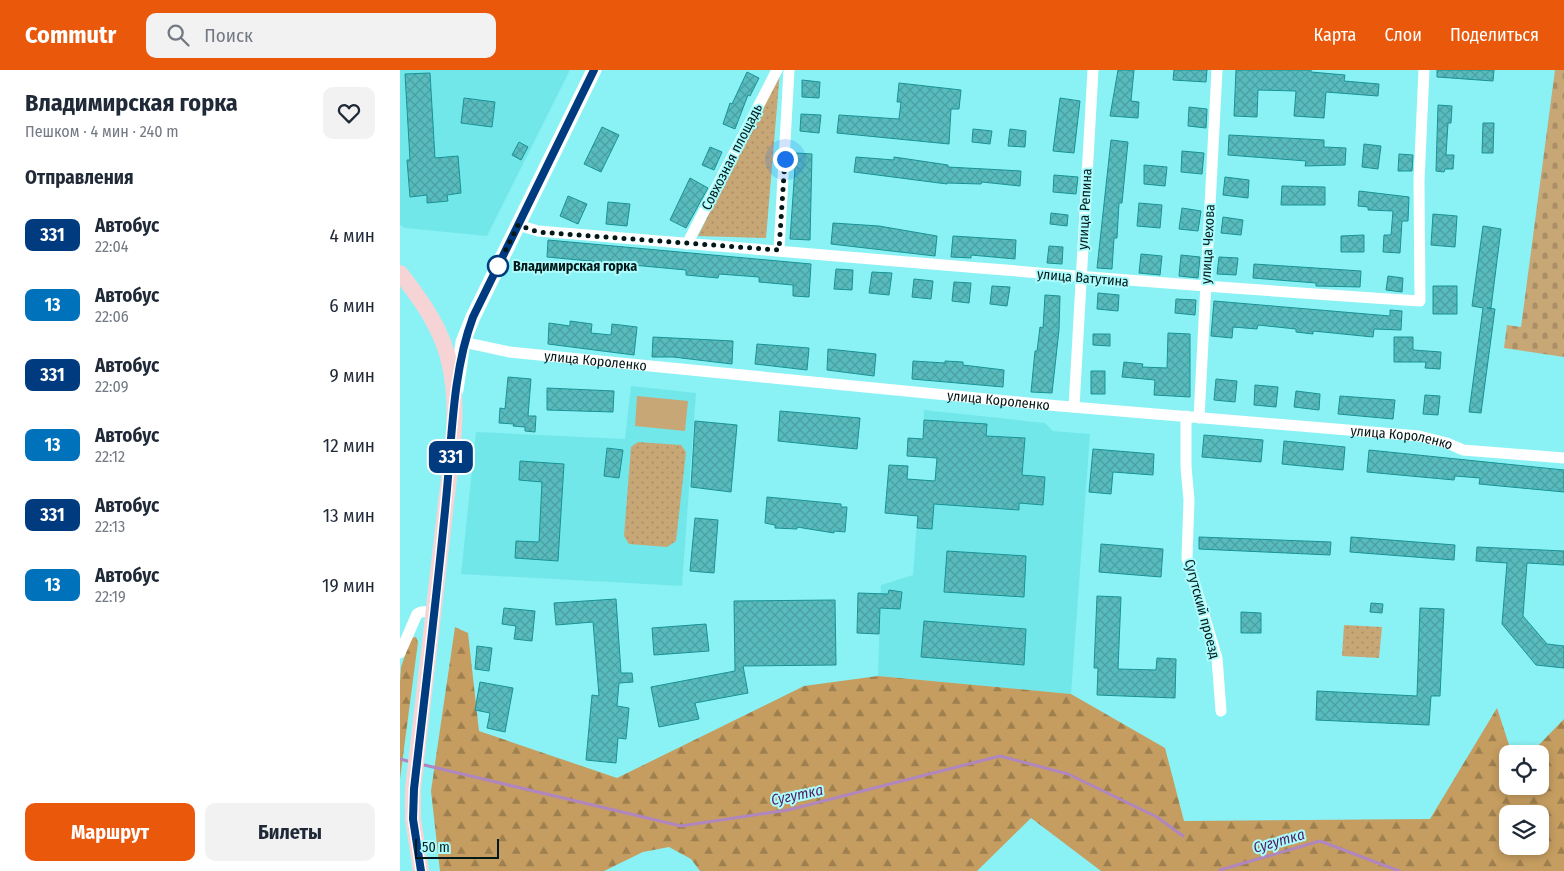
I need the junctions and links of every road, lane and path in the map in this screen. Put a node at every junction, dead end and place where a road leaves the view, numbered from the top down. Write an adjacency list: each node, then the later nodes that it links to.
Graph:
1 (594, 70): 7 (street)
2 (777, 70): 8 (street, Совхозная площадь)
3 (789, 70): 9 (street)
4 (1093, 70): 11 (street, улица Репина)
5 (1217, 70): 12 (street, улица Чехова)
6 (1424, 70): 12 (street, улица Ватутина)
7 (518, 225): 8 (street, улица Ватутина); 14 (street)
8 (688, 244): 9 (street, улица Ватутина)
9 (779, 250): 11 (street, улица Ватутина)
10 (400, 273): 13 (main road)
11 (1081, 278): 12 (street, улица Ватутина); 16 (street, улица Репина)
12 (1206, 287): 18 (street, улица Чехова)
13 (436, 326): 14 (street, улица Короленко); 15 (main road)
14 (463, 342): 15 (street); 16 (street, улица Короленко)
15 (455, 399): 20 (main road)
16 (1074, 407): 17 (street, улица Короленко)
17 (1186, 416): 18 (street, улица Короленко); 22 (street, Сугутский проезд)
18 (1199, 418): 19 (street, улица Короленко)
19 (1564, 458)
20 (434, 611): 21 (street); 23 (main road)
21 (400, 653)
22 (1221, 711)
23 (421, 871)

